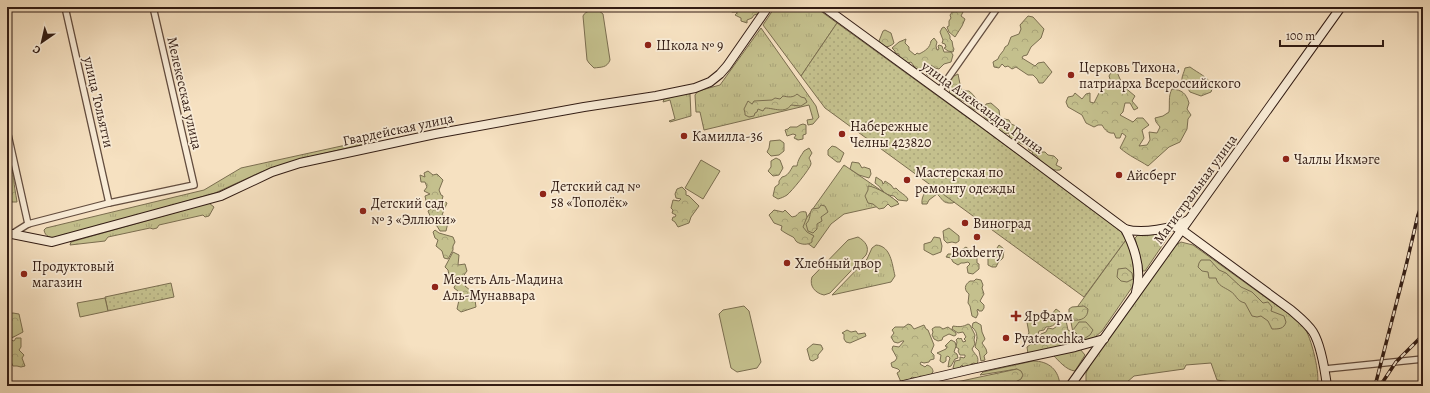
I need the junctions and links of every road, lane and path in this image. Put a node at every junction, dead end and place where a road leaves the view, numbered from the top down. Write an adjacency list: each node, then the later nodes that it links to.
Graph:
1 (65, 7): 9 (street, улица Тольятти)
2 (153, 7): 9 (street, Мелекесская улица)
3 (768, 7): 15 (street, Гвардейская улица)
4 (824, 7): 7 (street, улица Александра Грина)
5 (998, 7): 7 (street)
6 (1341, 7): 10 (street, Магистральная улица)
7 (939, 91): 13 (street, улица Александра Грина)
8 (7, 130): 11 (street)
9 (109, 202): 11 (street)
10 (1190, 219): 12 (street); 14 (street, Магистральная улица); 17 (street)
11 (28, 224): 15 (street)
12 (1163, 228): 13 (street); 14 (street)
13 (1125, 229): 18 (street)
14 (1182, 230): 16 (street, Магистральная улица); 17 (street)
15 (10, 234)
16 (1173, 242): 17 (street); 18 (street, Магистральная улица)
17 (1198, 242): 22 (street)
18 (1135, 296): 19 (street, Магистральная улица)
19 (1104, 339): 21 (street, Магистральная улица); 23 (street)
20 (1423, 359): 22 (street)
21 (1089, 360): 24 (street, Магистральная улица); 25 (street)
22 (1325, 368): 26 (street)
23 (899, 386)
24 (1070, 386)
25 (1079, 386)
26 (1328, 386)

